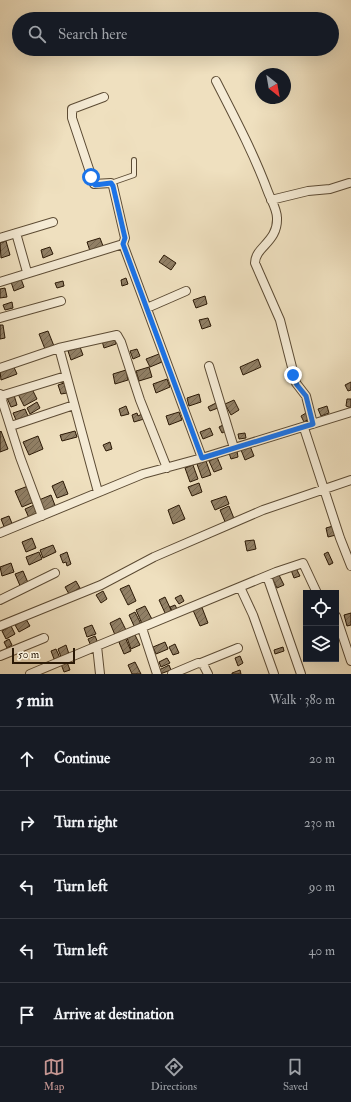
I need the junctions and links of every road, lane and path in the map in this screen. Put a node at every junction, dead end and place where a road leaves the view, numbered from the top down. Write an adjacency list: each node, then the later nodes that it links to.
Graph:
1 (216, 81): 6 (street)
2 (104, 97): 4 (street)
3 (134, 160): 4 (lane)
4 (111, 183): 10 (street)
5 (350, 183): 6 (street)
6 (271, 200): 24 (street)
7 (53, 222): 8 (street)
8 (16, 233): 9 (street); 11 (street)
9 (0, 238)
10 (123, 244): 11 (street); 15 (street)
11 (27, 272): 12 (street)
12 (0, 282)
13 (186, 291): 15 (street)
14 (61, 301): 16 (street)
15 (147, 308): 28 (street)
16 (0, 318)
17 (59, 348): 19 (street); 20 (street); 29 (street)
18 (209, 366): 27 (street)
19 (0, 368)
20 (66, 376): 21 (street); 22 (street)
21 (0, 395): 25 (street)
22 (74, 405): 25 (street); 32 (street)
23 (351, 412): 24 (street)
24 (313, 424): 26 (street)
25 (11, 426): 33 (street)
26 (304, 428): 27 (street); 31 (street)
27 (234, 448): 28 (street)
28 (202, 458): 29 (street)
29 (167, 468): 32 (street)
30 (351, 480): 31 (street)
31 (324, 489): 35 (street); 42 (street)
32 (98, 492): 33 (street)
33 (42, 516): 34 (street)
34 (0, 533)
35 (351, 566)
36 (55, 573): 40 (street)
37 (267, 576): 38 (street); 39 (street); 56 (street)
38 (240, 587): 43 (street); 55 (street)
39 (316, 590)
40 (0, 600)
41 (339, 625): 48 (street)
42 (0, 626)
43 (142, 628): 45 (street); 52 (street)
44 (44, 638): 47 (street)
45 (97, 646): 50 (street); 51 (street)
46 (238, 648): 49 (street)
47 (0, 656)
48 (351, 661)
49 (201, 663): 53 (street); 54 (street)
50 (30, 674)
51 (100, 674)
52 (157, 674)
53 (172, 674)
54 (208, 674)
55 (274, 674)
56 (301, 674)

